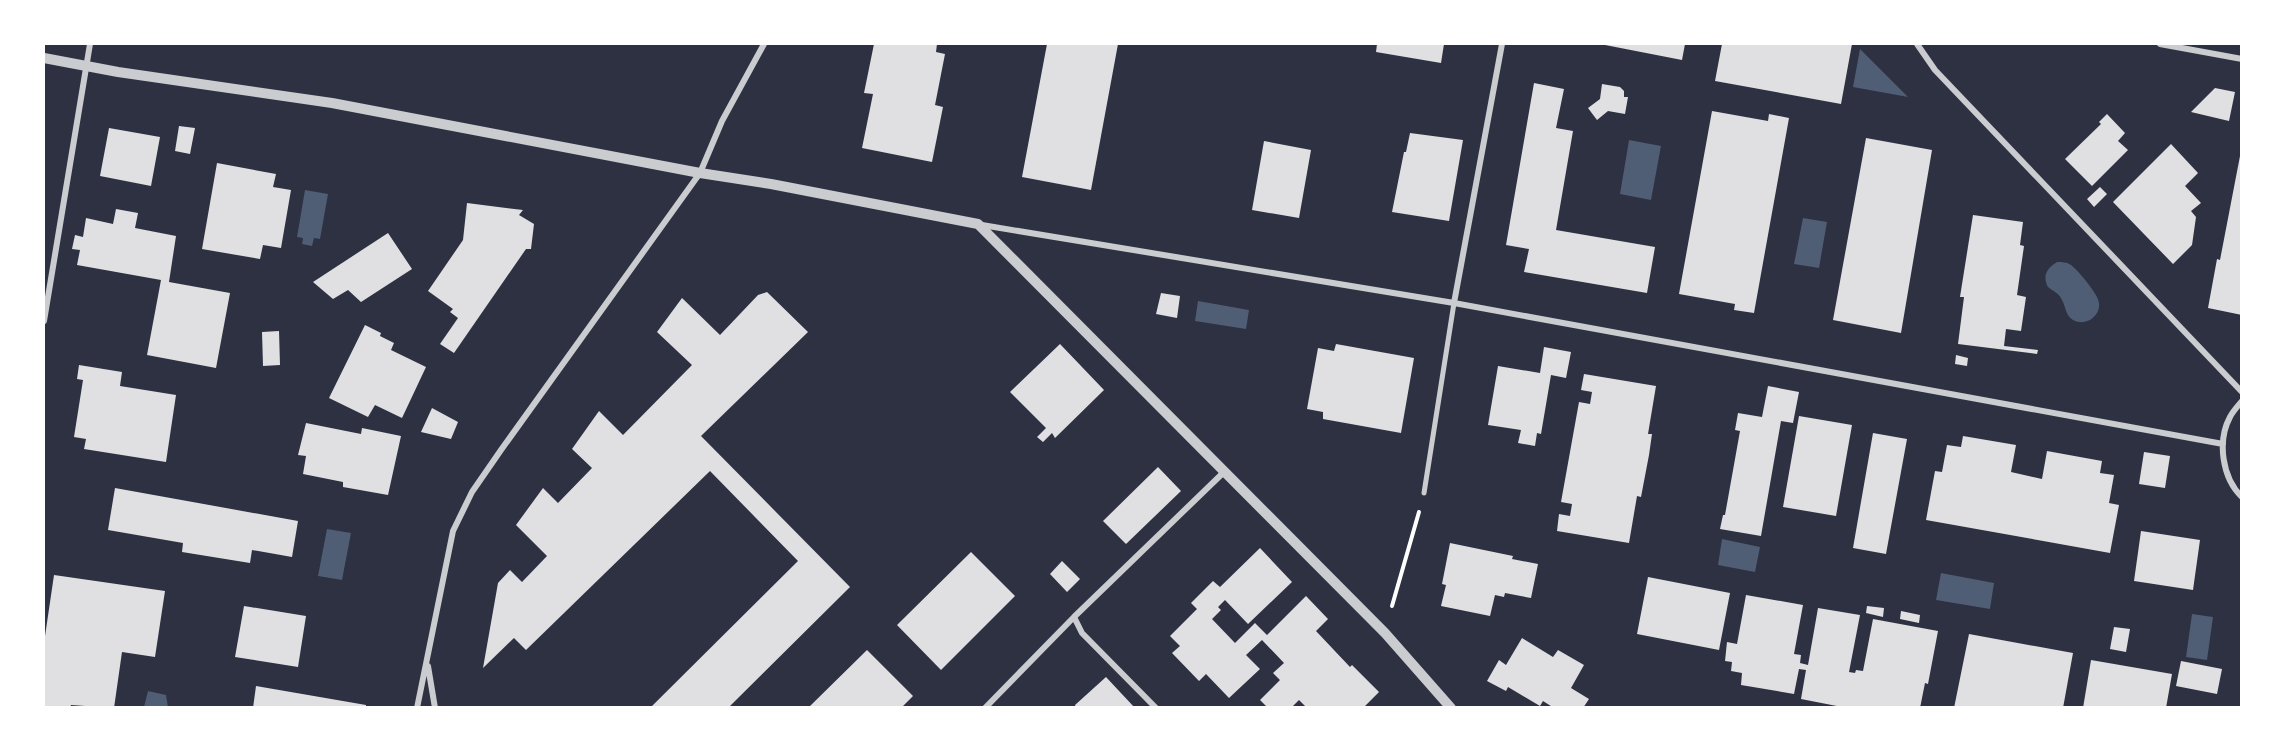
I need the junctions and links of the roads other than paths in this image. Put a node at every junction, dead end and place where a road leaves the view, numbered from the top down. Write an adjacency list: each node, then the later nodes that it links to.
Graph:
1 (90, 44): 8 (street)
2 (764, 44): 9 (street)
3 (1502, 44): 11 (street)
4 (1917, 44): 13 (street)
5 (2160, 44): 7 (street)
6 (44, 58): 8 (street)
7 (2241, 59)
8 (86, 66): 9 (street); 12 (street)
9 (700, 173): 10 (street); 20 (street)
10 (978, 224): 11 (street); 16 (street)
11 (1454, 303): 15 (street); 17 (street)
12 (44, 321)
13 (2241, 392)
14 (2241, 401): 15 (street)
15 (2223, 444): 18 (street)
16 (1224, 472): 19 (street); 25 (street)
17 (1424, 493)
18 (2241, 497)
19 (1074, 617): 23 (street); 24 (street)
20 (427, 662): 21 (street); 22 (street)
21 (417, 708)
22 (435, 708)
23 (984, 708)
24 (1156, 708)
25 (1452, 708)

